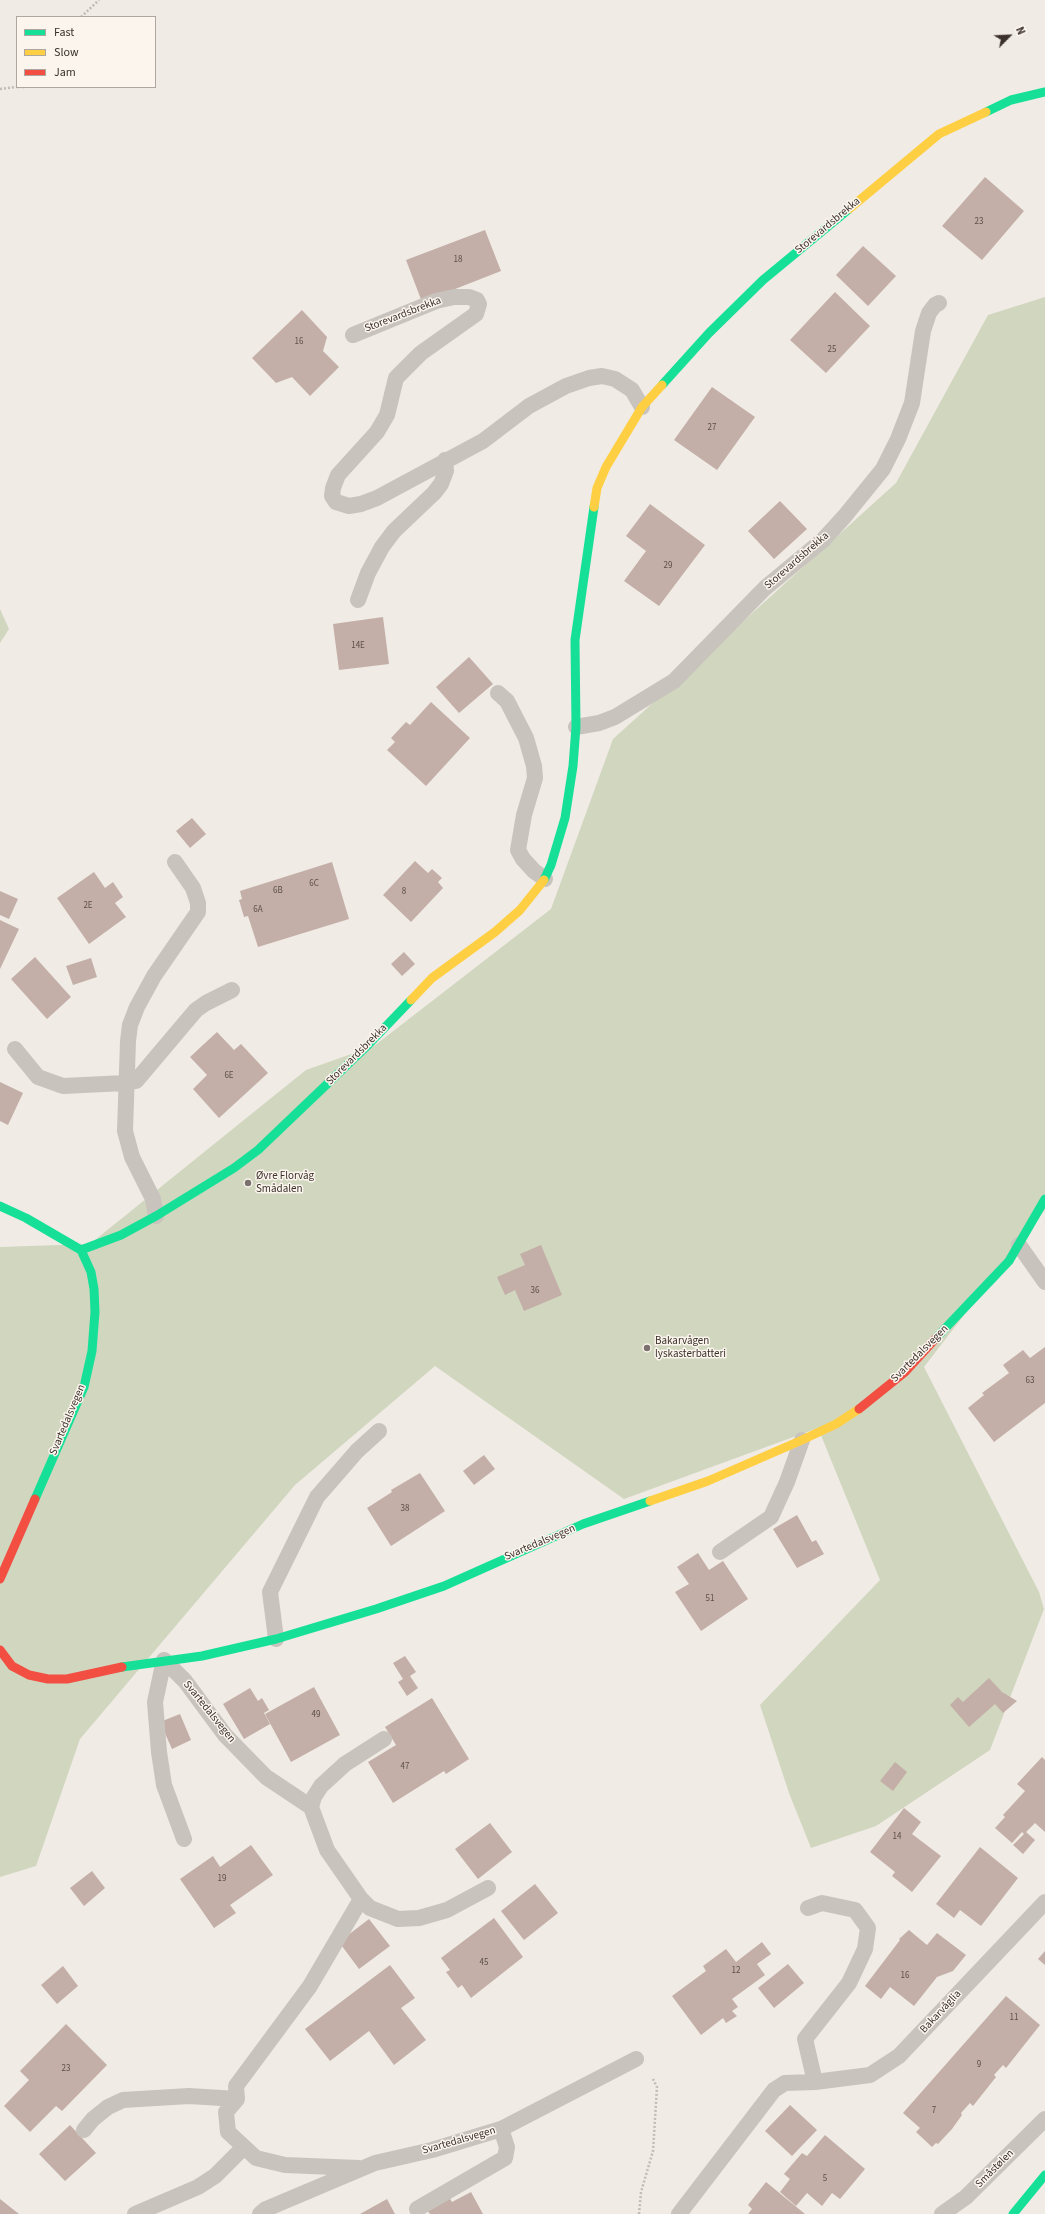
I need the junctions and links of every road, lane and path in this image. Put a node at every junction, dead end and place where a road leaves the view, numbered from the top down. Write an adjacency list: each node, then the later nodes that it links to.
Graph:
1 (99, 0): 2 (path)
2 (82, 16)
3 (16, 87): 4 (path)
4 (0, 89)
5 (1045, 92): 8 (street, Storevardsbrekka)
6 (940, 303): 12 (lane, Storevardsbrekka)
7 (353, 335): 9 (lane, Storevardsbrekka)
8 (642, 407): 9 (lane, Storevardsbrekka); 12 (street, Storevardsbrekka)
9 (445, 460): 10 (lane)
10 (358, 600)
11 (498, 693): 14 (lane)
12 (576, 727): 14 (street, Storevardsbrekka)
13 (176, 862): 17 (lane)
14 (545, 879): 20 (street, Storevardsbrekka)
15 (232, 990): 17 (lane)
16 (15, 1049): 17 (lane)
17 (125, 1083): 20 (lane)
18 (1045, 1199): 21 (street, Svartedalsvegen)
19 (0, 1206): 22 (street)
20 (156, 1216): 22 (street, Storevardsbrekka)
21 (1019, 1245): 23 (lane); 25 (street, Svartedalsvegen)
22 (81, 1250): 27 (street, Svartedalsvegen)
23 (1045, 1282)
24 (379, 1431): 28 (lane)
25 (802, 1440): 26 (lane); 28 (street, Svartedalsvegen)
26 (720, 1552)
27 (0, 1579)
28 (276, 1639): 30 (street, Svartedalsvegen)
29 (0, 1650): 31 (street, Svartedalsvegen)
30 (164, 1660): 31 (street, Svartedalsvegen); 33 (lane, Svartedalsvegen); 34 (lane)
31 (6, 1667)
32 (384, 1740): 33 (lane)
33 (311, 1807): 36 (lane)
34 (184, 1839)
35 (488, 1888): 36 (lane)
36 (361, 1900): 41 (lane, Svartedalsvegen)
37 (1045, 1902): 40 (lane, Bakarvåglia)
38 (808, 1908): 40 (lane)
39 (636, 2059): 43 (lane); 51 (path)
40 (815, 2082): 52 (lane, Bakarvåglia)
41 (236, 2099): 44 (lane); 45 (lane, Svartedalsvegen)
42 (1045, 2119): 53 (lane, Småstølen)
43 (501, 2128): 46 (lane, Svartedalsvegen); 48 (lane, Svartedalsvegen)
44 (84, 2130)
45 (244, 2147): 46 (lane, Svartedalsvegen); 49 (lane)
46 (359, 2168): 50 (lane, Svartedalsvegen)
47 (1045, 2175): 54 (street)
48 (418, 2209)
49 (135, 2214)
50 (260, 2214)
51 (639, 2214)
52 (679, 2214)
53 (942, 2214)
54 (1013, 2214)

